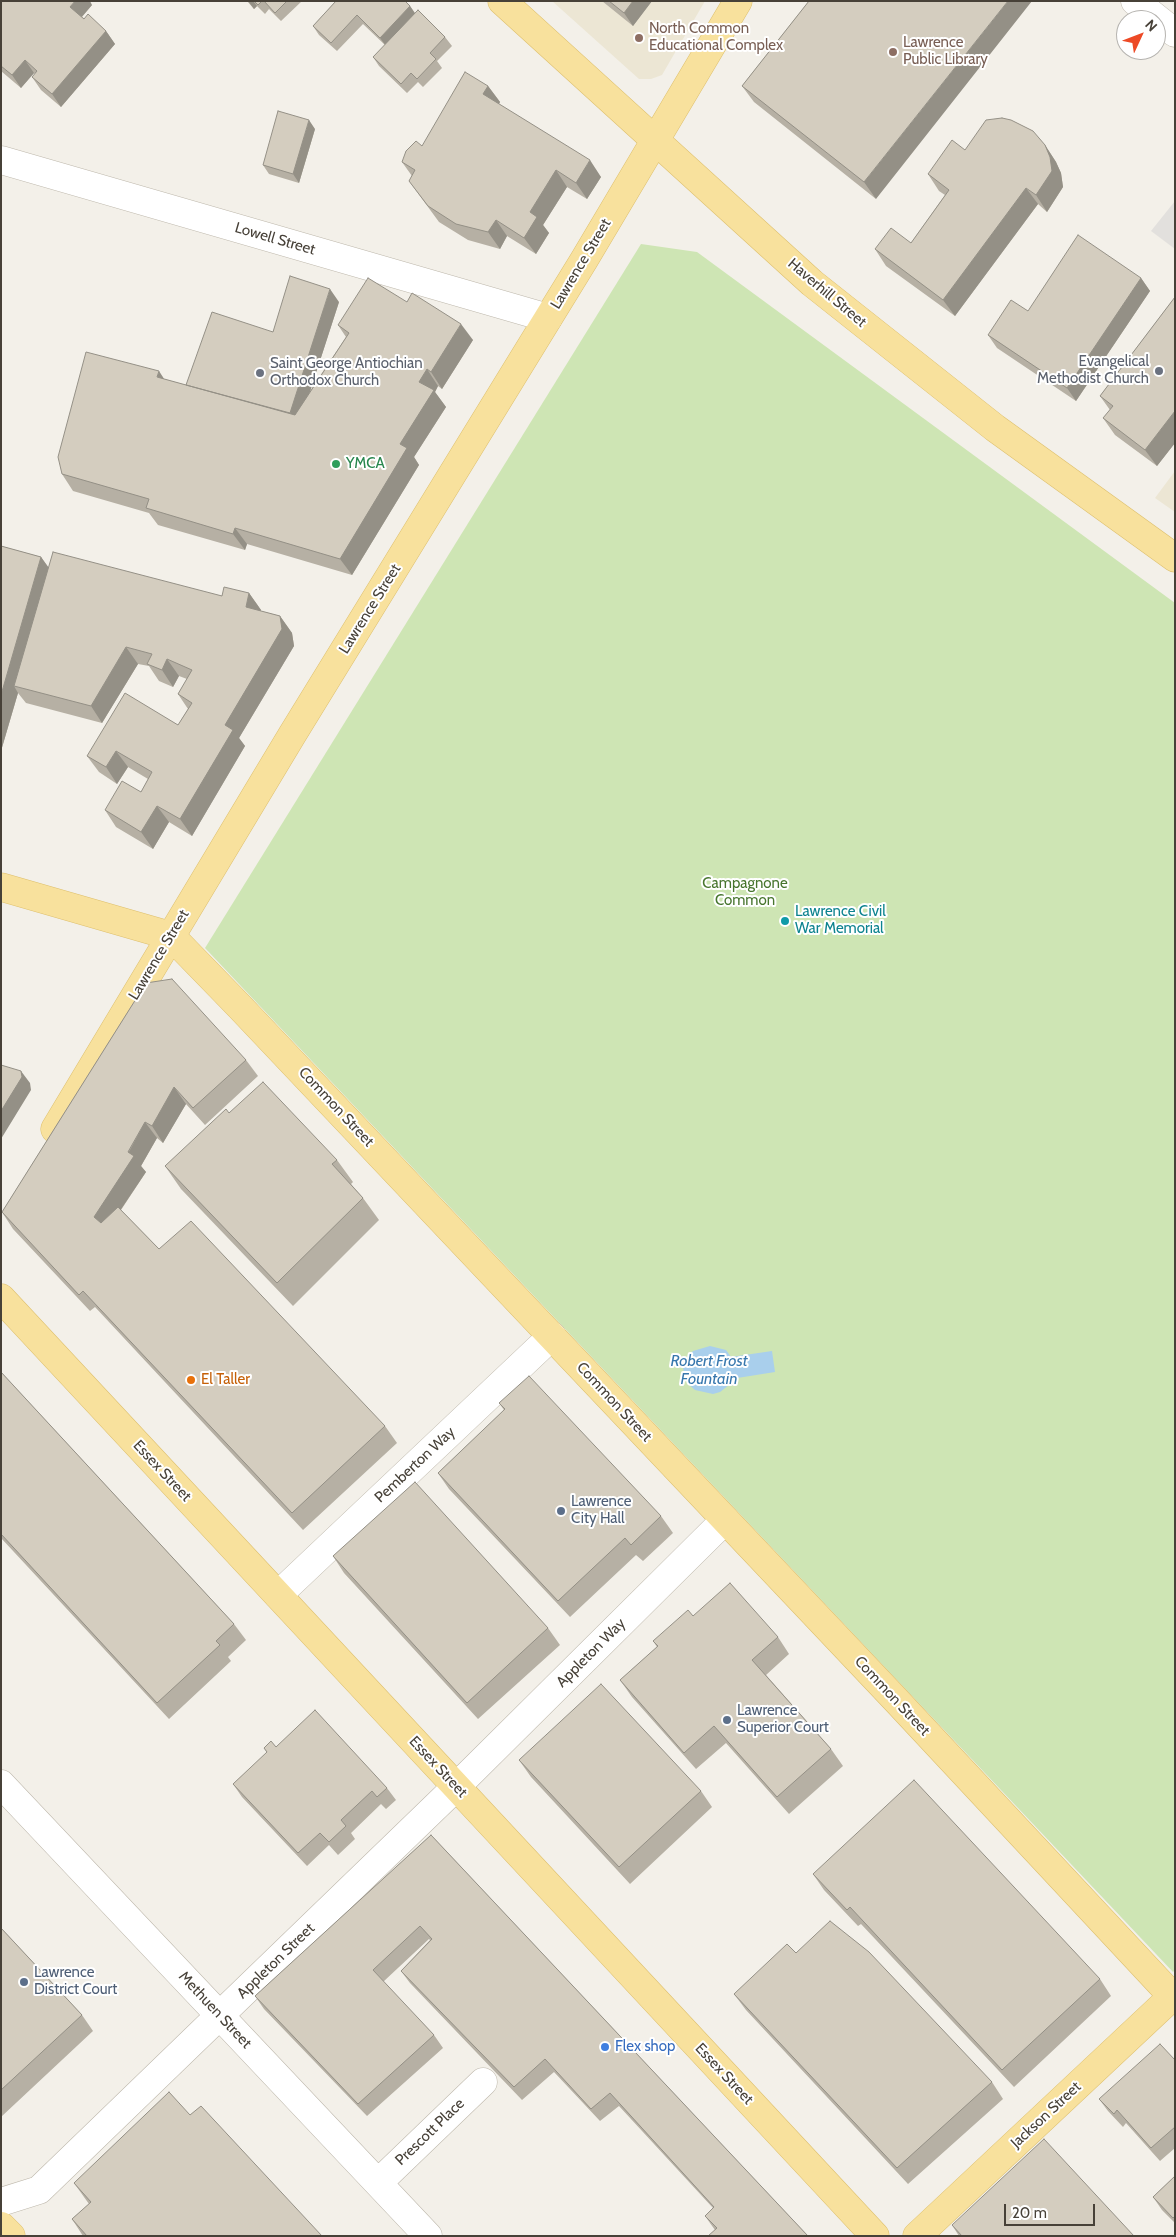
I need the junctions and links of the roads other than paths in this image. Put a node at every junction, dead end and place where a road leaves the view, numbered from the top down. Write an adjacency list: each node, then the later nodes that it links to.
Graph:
1 (502, 1): 5 (main road, Haverhill Street)
2 (738, 1): 5 (main road, Lawrence Street)
3 (1136, 1): 4 (street)
4 (1175, 33)
5 (655, 140): 7 (main road, Lawrence Street); 8 (main road, Haverhill Street)
6 (1, 160): 7 (street, Lowell Street)
7 (548, 318): 10 (main road, Lawrence Street)
8 (1175, 558)
9 (1, 887): 10 (main road)
10 (171, 936): 11 (main road, Lawrence Street); 13 (main road, Common Street)
11 (42, 1149)
12 (1, 1298): 15 (main road, Essex Street)
13 (552, 1336): 14 (main road, Common Street); 15 (street, Pemberton Way)
14 (725, 1520): 17 (street, Appleton Way); 18 (main road, Common Street)
15 (278, 1595): 17 (main road, Essex Street)
16 (1, 1784): 19 (street, Methuen Street)
17 (456, 1787): 19 (street, Appleton Street); 26 (main road, Essex Street)
18 (1174, 1997): 27 (main road, Jackson Street)
19 (220, 2016): 21 (street, Methuen Street); 22 (street, Appleton Street)
20 (483, 2082): 21 (street, Prescott Place)
21 (378, 2183): 25 (street, Methuen Street)
22 (1, 2202)
23 (1, 2226): 24 (main road)
24 (11, 2236)
25 (428, 2236)
26 (875, 2236)
27 (917, 2236)

